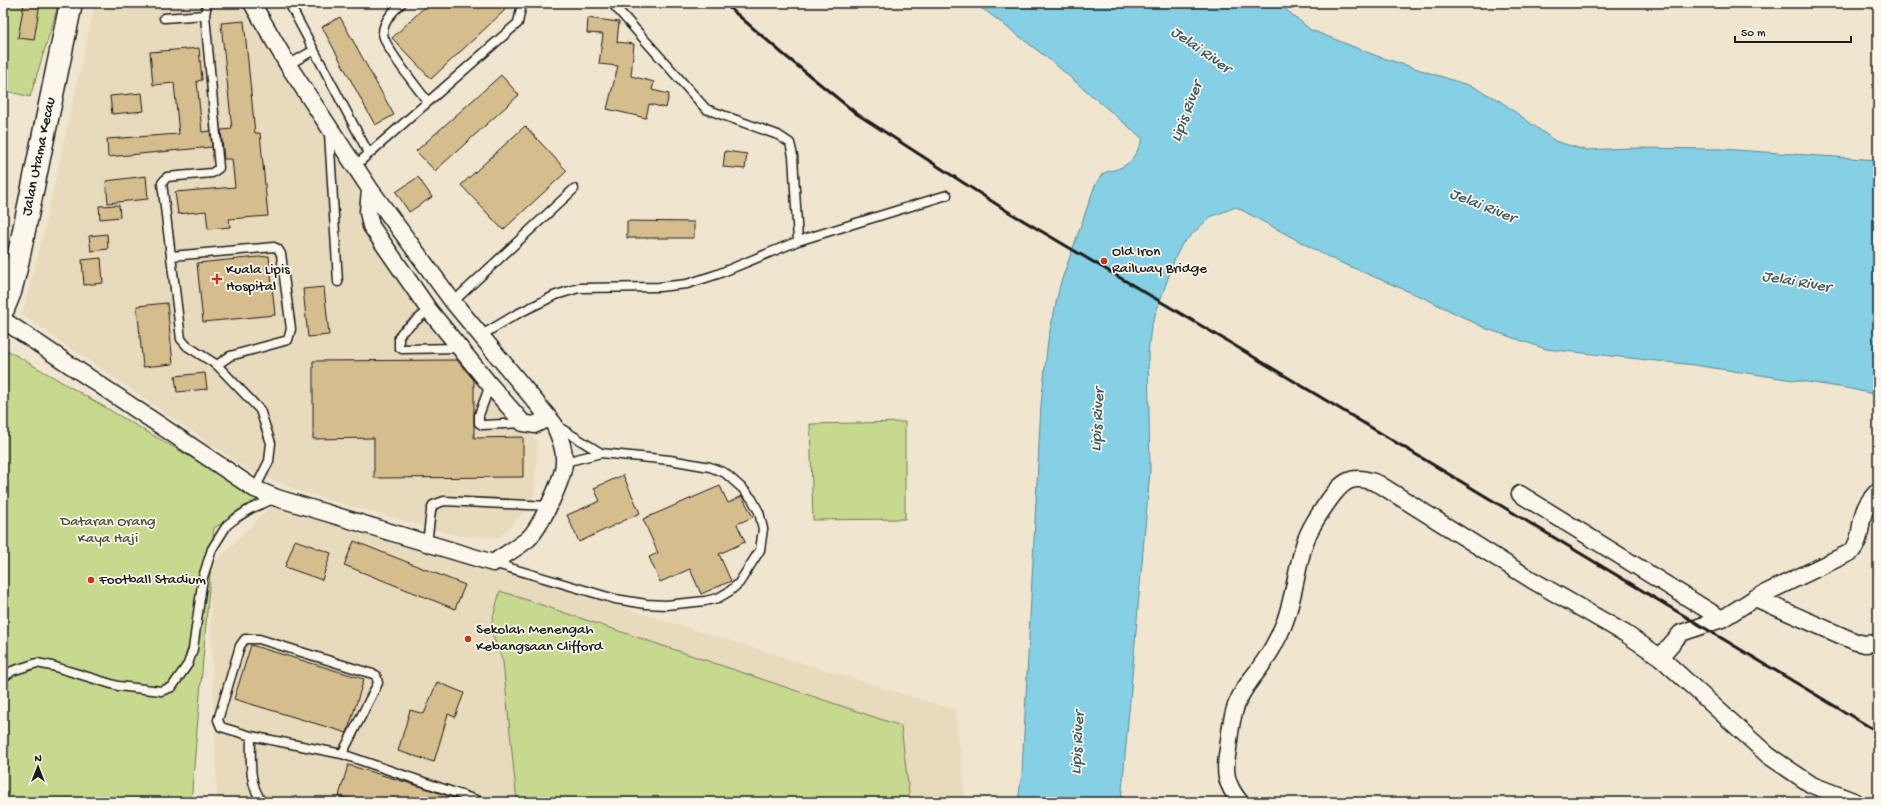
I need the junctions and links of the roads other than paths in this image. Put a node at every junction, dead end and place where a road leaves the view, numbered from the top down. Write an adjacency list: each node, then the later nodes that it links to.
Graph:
1 (71, 3): 25 (street, Jalan Utama Kecau)
2 (207, 3): 10 (lane)
3 (252, 3): 13 (street)
4 (290, 3): 12 (lane)
5 (388, 3): 9 (lane)
6 (402, 3): 9 (lane)
7 (612, 3): 21 (lane)
8 (524, 4): 14 (lane)
9 (394, 10): 14 (lane)
10 (205, 15): 11 (lane); 22 (lane)
11 (164, 18)
12 (314, 50): 13 (lane); 16 (lane)
13 (288, 65): 15 (street)
14 (428, 102): 16 (lane)
15 (329, 128): 17 (street); 23 (lane)
16 (369, 154): 17 (lane)
17 (356, 165): 18 (street)
18 (370, 189): 24 (street); 26 (street)
19 (574, 189): 24 (lane)
20 (947, 195): 21 (lane)
21 (798, 240): 28 (lane)
22 (171, 256): 30 (lane); 30 (lane)
23 (338, 282)
24 (453, 302): 28 (street)
25 (3, 309)
26 (429, 310): 29 (street); 29 (lane)
27 (3, 320): 36 (street)
28 (480, 336): 32 (street)
29 (460, 348): 31 (street)
30 (217, 365): 36 (lane)
31 (490, 385): 33 (street); 33 (lane)
32 (552, 421): 33 (street); 34 (lane); 35 (street)
33 (523, 423)
34 (601, 453): 35 (lane); 42 (lane)
35 (564, 462): 40 (street)
36 (255, 489): 39 (street)
37 (1878, 491): 43 (street)
38 (1520, 494): 44 (street)
39 (277, 498): 41 (street); 47 (lane)
40 (549, 506): 41 (lane); 42 (street)
41 (427, 543): 42 (street)
42 (493, 563)
43 (1755, 598): 44 (street); 45 (street)
44 (1722, 618): 46 (street)
45 (1878, 643)
46 (1660, 657): 52 (street); 53 (street)
47 (3, 678)
48 (251, 736): 49 (lane); 49 (lane); 50 (lane)
49 (342, 754): 51 (lane)
50 (262, 802)
51 (482, 802)
52 (1240, 802)
53 (1856, 802)

